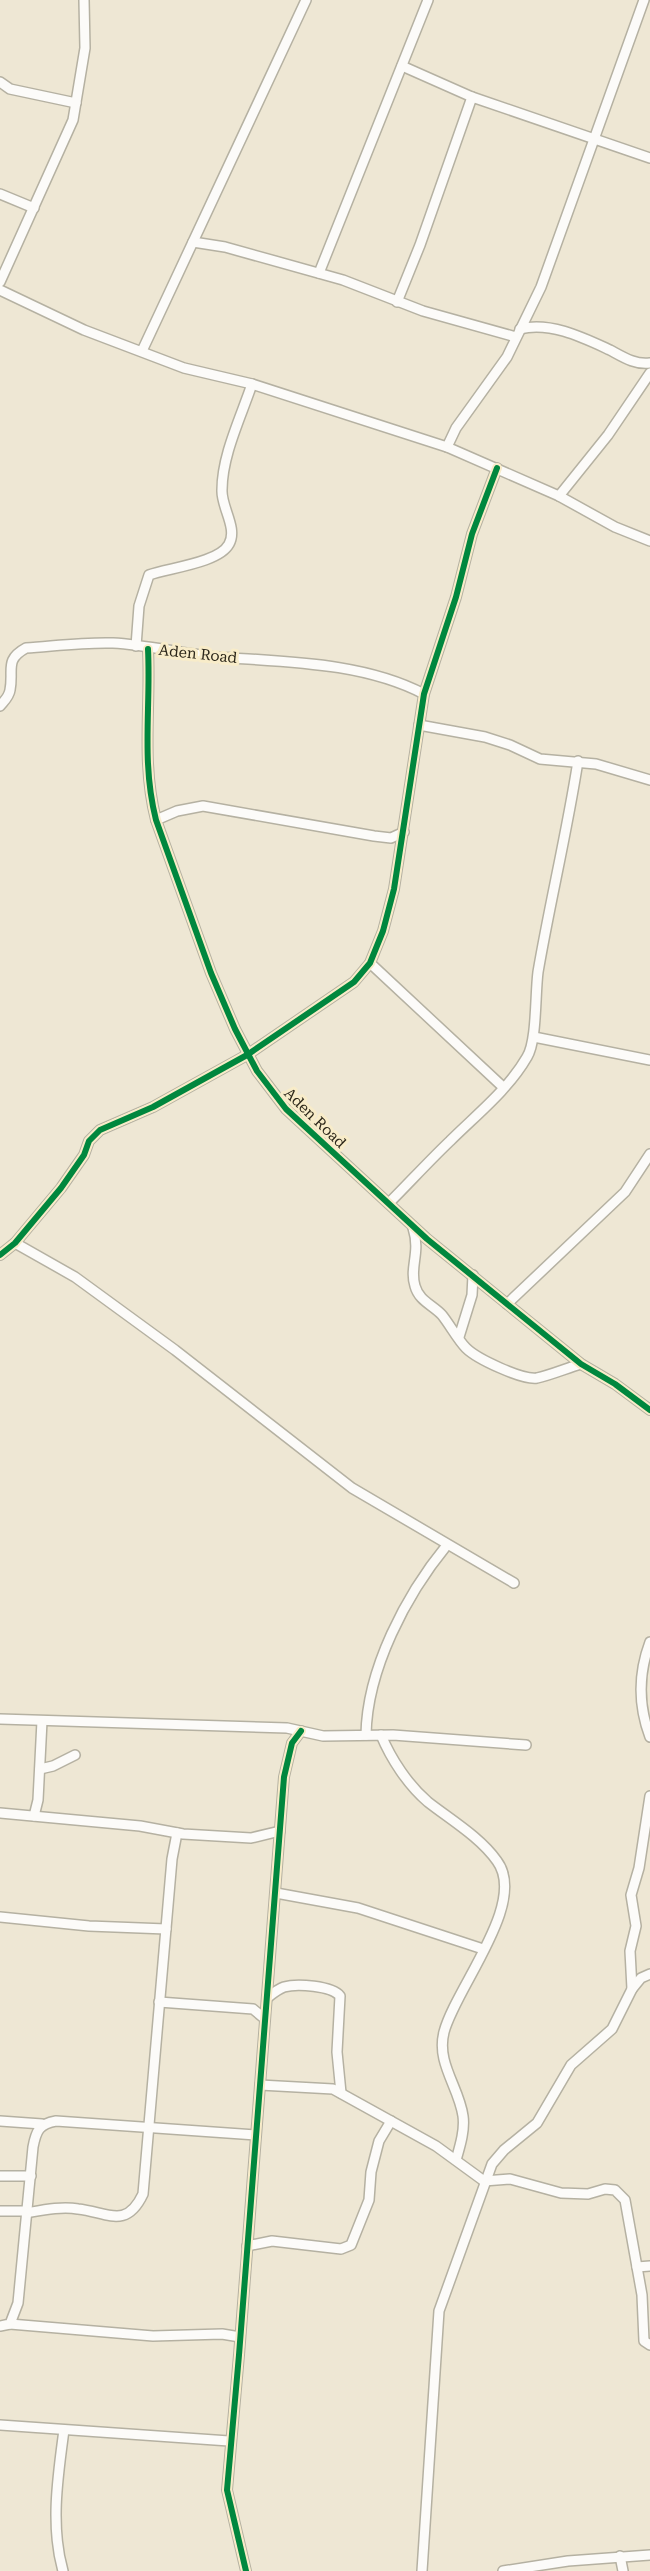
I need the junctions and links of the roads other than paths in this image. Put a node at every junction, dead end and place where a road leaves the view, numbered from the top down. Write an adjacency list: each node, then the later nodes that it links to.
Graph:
1 (84, 0): 8 (street)
2 (306, 0): 13 (street)
3 (428, 0): 5 (street)
4 (644, 0): 9 (street)
5 (402, 66): 7 (street); 14 (street)
6 (0, 82): 8 (street)
7 (472, 97): 9 (street); 17 (street)
8 (76, 103): 12 (street)
9 (595, 139): 10 (street); 18 (street)
10 (650, 158)
11 (0, 194): 12 (street)
12 (34, 208): 15 (street)
13 (193, 242): 14 (street); 19 (street)
14 (319, 273): 17 (street)
15 (0, 282)
16 (0, 290): 19 (street)
17 (397, 302): 18 (street)
18 (518, 333): 20 (street); 23 (street)
19 (142, 351): 22 (street)
20 (650, 363)
21 (650, 373): 25 (street)
22 (252, 384): 23 (street); 27 (street)
23 (447, 447): 24 (street)
24 (497, 468): 25 (street); 29 (street)
25 (559, 496): 26 (street)
26 (650, 541)
27 (136, 646): 28 (street, Aden Road); 30 (street, Aden Road)
28 (148, 648): 29 (street, Aden Road); 34 (street, Aden Road)
29 (424, 694): 31 (street)
30 (0, 706)
31 (419, 725): 32 (street); 35 (street)
32 (578, 762): 33 (street); 37 (street)
33 (650, 780)
34 (156, 820): 35 (street); 38 (street, Aden Road)
35 (404, 832): 36 (street)
36 (370, 963): 38 (street); 40 (street)
37 (534, 1036): 39 (street); 40 (street)
38 (247, 1055): 42 (street, Aden Road); 44 (street)
39 (650, 1060)
40 (503, 1087): 42 (street)
41 (650, 1154): 47 (street)
42 (389, 1203): 43 (street, Aden Road)
43 (412, 1226): 46 (street, Aden Road); 48 (street)
44 (15, 1243): 45 (street); 51 (street)
45 (0, 1255)
46 (473, 1275): 47 (street, Aden Road); 48 (street)
47 (507, 1304): 49 (street, Aden Road)
48 (459, 1337): 49 (street)
49 (581, 1364): 50 (street, Aden Road)
50 (650, 1410)
51 (447, 1545): 52 (street); 57 (street)
52 (514, 1583)
53 (650, 1642): 59 (street)
54 (0, 1719): 55 (street)
55 (42, 1721): 56 (street); 62 (street)
56 (302, 1731): 57 (street); 66 (street)
57 (366, 1735): 58 (street)
58 (381, 1735): 60 (street); 71 (street)
59 (650, 1737)
60 (526, 1745)
61 (75, 1755): 62 (street)
62 (40, 1769): 65 (street)
63 (650, 1796): 73 (street)
64 (0, 1813): 65 (street)
65 (34, 1816): 67 (street)
66 (280, 1831): 67 (street); 68 (street)
67 (177, 1833): 70 (street)
68 (276, 1893): 71 (street); 74 (street)
69 (0, 1917): 70 (street)
70 (166, 1929): 75 (street)
71 (483, 1948): 84 (street)
72 (650, 1974): 73 (street)
73 (632, 1989): 87 (street)
74 (267, 1998): 76 (street); 78 (street)
75 (159, 2002): 76 (street); 82 (street)
76 (265, 2019): 77 (street)
77 (260, 2085): 78 (street); 83 (street)
78 (341, 2093): 80 (street)
79 (0, 2121): 81 (street)
80 (391, 2121): 84 (street); 90 (street)
81 (42, 2124): 82 (street); 86 (street)
82 (148, 2126): 83 (street); 89 (street)
83 (256, 2134): 90 (street)
84 (456, 2160): 87 (street)
85 (0, 2176): 86 (street)
86 (31, 2176): 89 (street)
87 (484, 2181): 92 (street); 104 (street)
88 (0, 2211): 89 (street)
89 (26, 2212): 93 (street)
90 (247, 2246): 95 (street)
91 (650, 2266): 92 (street)
92 (637, 2267): 96 (street)
93 (10, 2324): 94 (street); 95 (street)
94 (0, 2326)
95 (240, 2337): 99 (street)
96 (650, 2345)
97 (0, 2426): 98 (street)
98 (64, 2430): 99 (street); 102 (street)
99 (230, 2440): 103 (street)
100 (650, 2554): 101 (street)
101 (620, 2556): 105 (street); 106 (street)
102 (63, 2571)
103 (246, 2571)
104 (422, 2571)
105 (503, 2571)
106 (623, 2571)

